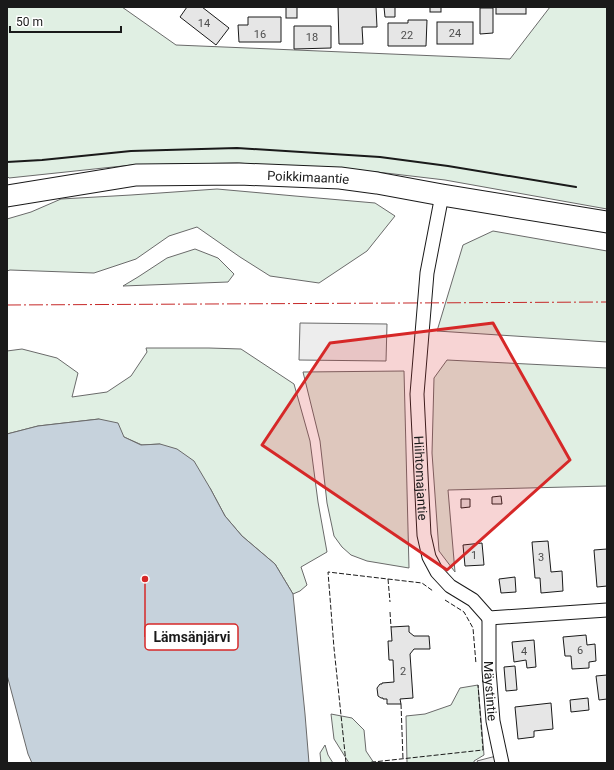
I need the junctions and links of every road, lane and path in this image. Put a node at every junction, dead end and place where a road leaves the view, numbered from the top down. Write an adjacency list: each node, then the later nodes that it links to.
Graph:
1 (442, 195): 2 (main road, Poikkimaantie); 3 (main road, Poikkimaantie); 5 (street, Hiihtomajantie)
2 (7, 196)
3 (607, 222)
4 (607, 610): 5 (street)
5 (489, 618): 6 (street, Mäystintie)
6 (502, 763)

